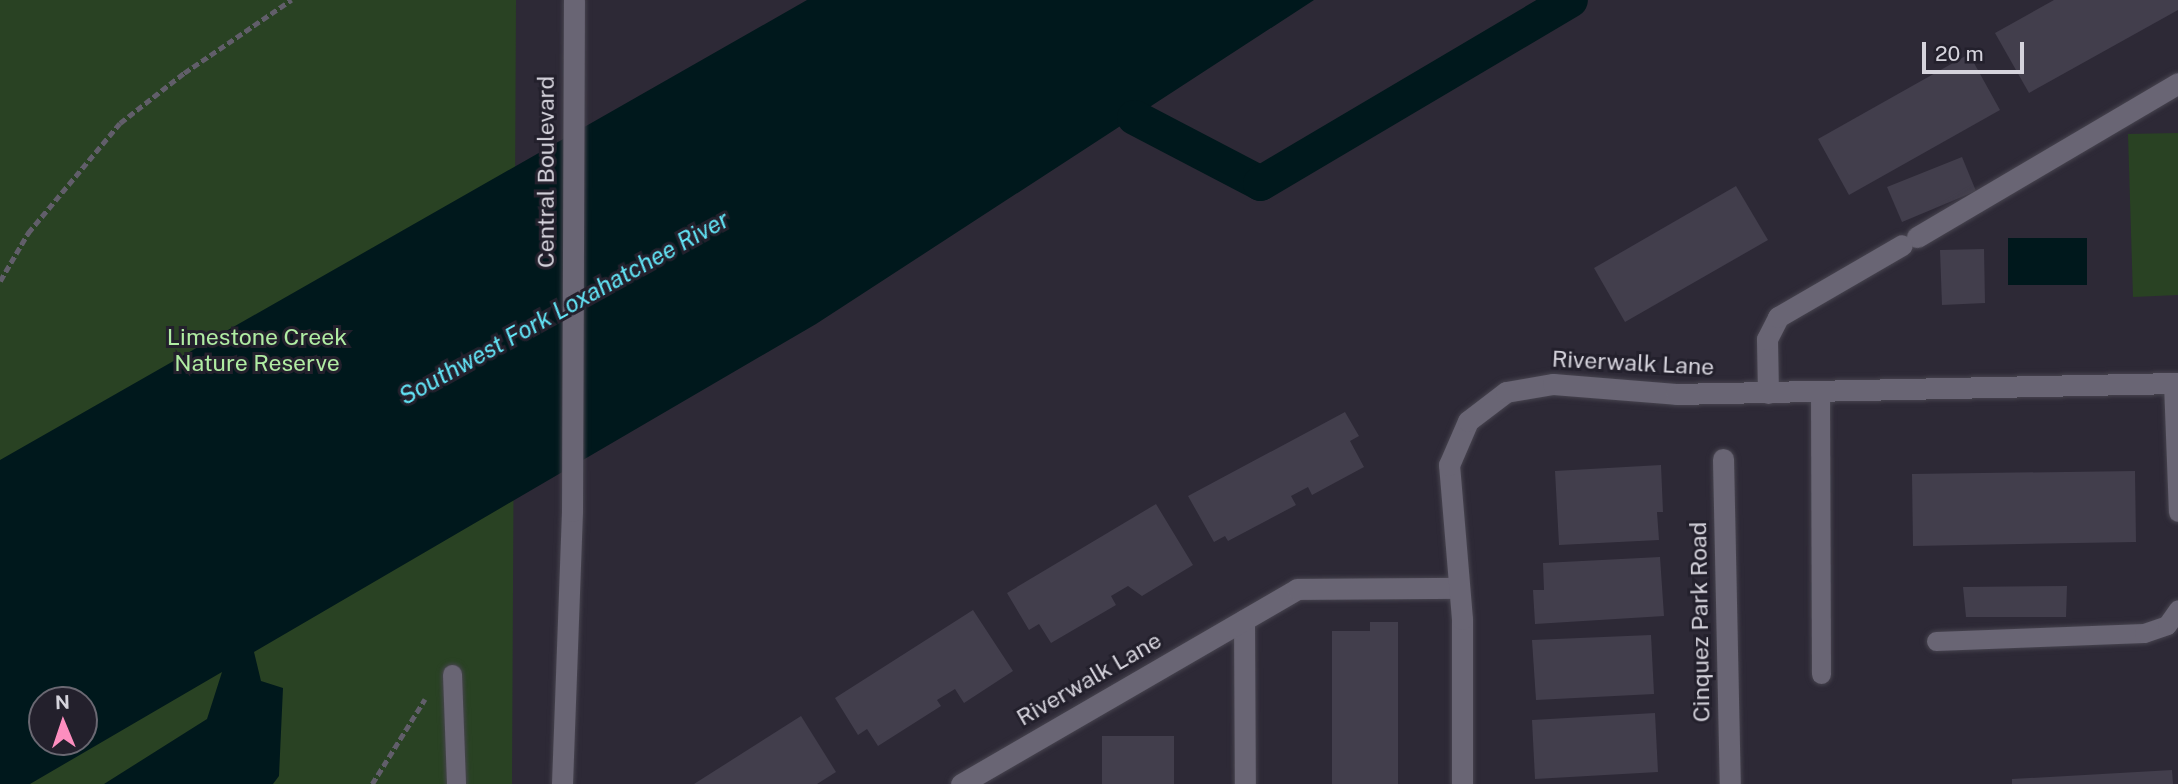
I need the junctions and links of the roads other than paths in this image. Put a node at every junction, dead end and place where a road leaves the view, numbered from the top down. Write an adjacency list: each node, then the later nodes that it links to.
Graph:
1 (574, 0): 15 (street, Central Boulevard)
2 (2178, 83): 5 (street)
3 (2176, 383): 4 (street, Riverwalk Lane); 7 (lane)
4 (1820, 391): 5 (street, Riverwalk Lane); 13 (lane)
5 (1768, 393): 8 (street, Riverwalk Lane)
6 (1723, 459): 19 (street, Cinquez Park Road)
7 (2178, 512)
8 (1460, 588): 10 (street, Riverwalk Lane); 18 (street, Riverwalk Lane)
9 (2178, 610): 11 (lane)
10 (1244, 620): 16 (street, Riverwalk Lane); 17 (street)
11 (1936, 641)
12 (453, 674): 14 (lane)
13 (1821, 674)
14 (456, 784)
15 (562, 784)
16 (961, 784)
17 (1245, 784)
18 (1462, 784)
19 (1730, 784)

